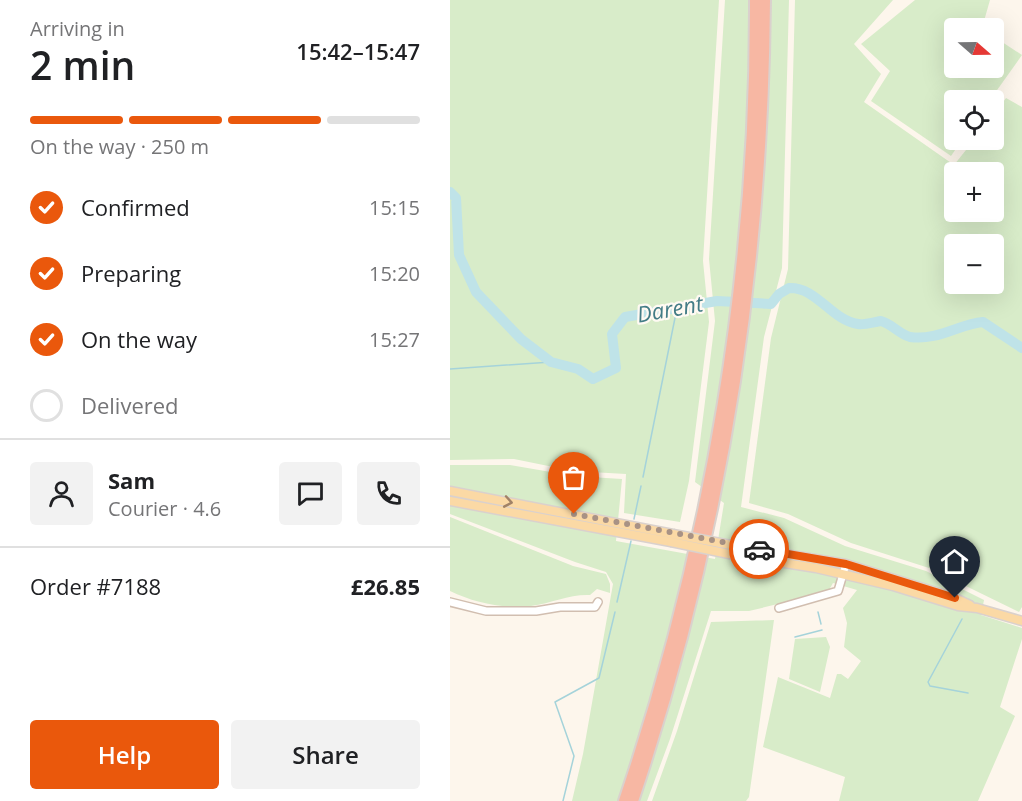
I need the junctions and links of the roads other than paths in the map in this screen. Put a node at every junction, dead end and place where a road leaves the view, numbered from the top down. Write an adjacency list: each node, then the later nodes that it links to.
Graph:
1 (755, 0): 3 (highway)
2 (765, 0): 3 (highway)
3 (745, 266): 4 (highway)
4 (737, 331): 16 (highway); 17 (highway)
5 (450, 491): 7 (main road, one-way to 7)
6 (450, 501): 7 (main road)
7 (672, 538): 8 (main road, bridge)
8 (735, 550): 9 (main road); 10 (main road)
9 (846, 564): 10 (street); 14 (main road)
10 (842, 575): 13 (street); 14 (main road)
11 (450, 602): 12 (street)
12 (598, 602)
13 (779, 608)
14 (977, 608): 15 (main road)
15 (1022, 621)
16 (624, 801)
17 (633, 801)

